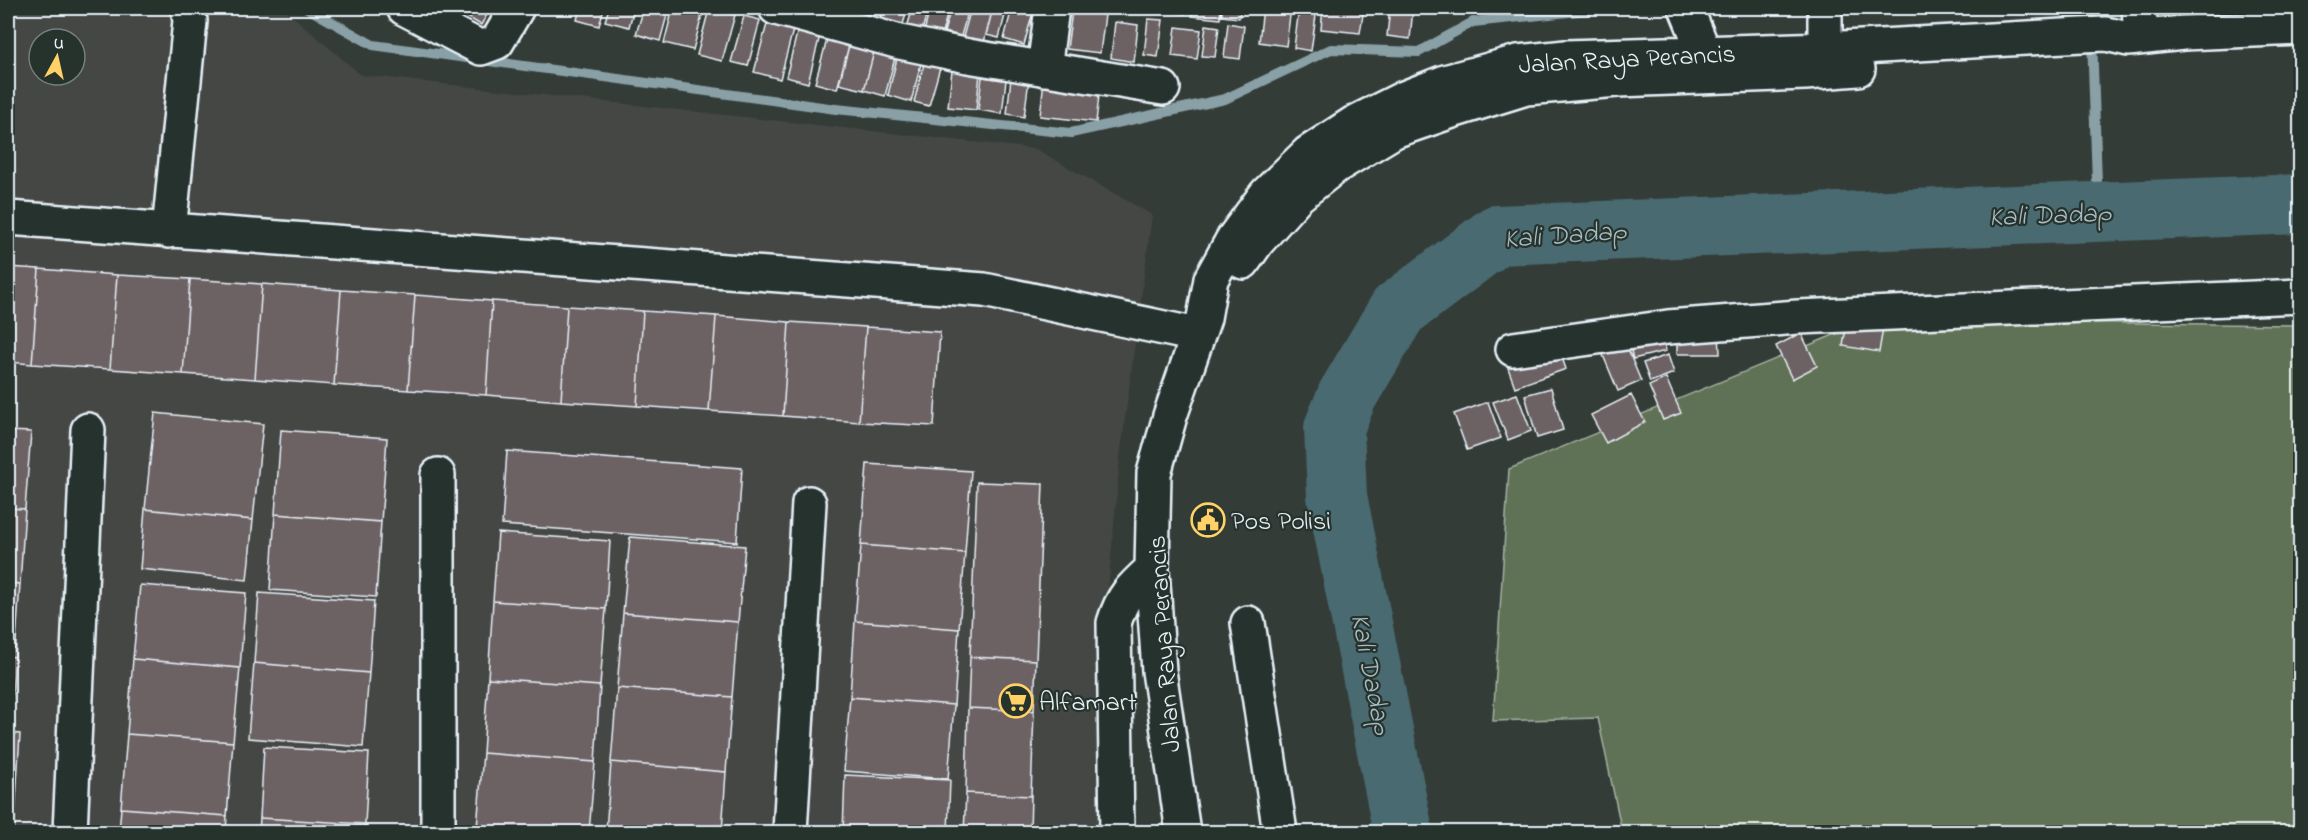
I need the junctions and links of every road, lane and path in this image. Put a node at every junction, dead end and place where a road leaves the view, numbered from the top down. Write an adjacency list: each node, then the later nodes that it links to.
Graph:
1 (188, 8): 16 (street)
2 (404, 8): 3 (street)
3 (517, 8)
4 (776, 8): 13 (street)
5 (1052, 8): 13 (street)
6 (1825, 9): 11 (street)
7 (1688, 11): 12 (street)
8 (2182, 20): 9 (street, Jalan Raya Perancis); 10 (street, Jalan Raya Perancis)
9 (2301, 28)
10 (2113, 36): 11 (street, Jalan Raya Perancis); 12 (street, Jalan Raya Perancis)
11 (1825, 49): 12 (street, Jalan Raya Perancis)
12 (1704, 64): 18 (street, Jalan Raya Perancis)
13 (1044, 69): 14 (street)
14 (1163, 88)
15 (8, 218): 16 (street)
16 (169, 231): 18 (street)
17 (2301, 296): 19 (street)
18 (1201, 326): 23 (street, Jalan Raya Perancis)
19 (1513, 349)
20 (88, 430): 25 (street)
21 (438, 475): 26 (street)
22 (809, 503): 27 (street)
23 (1152, 569): 28 (street); 29 (street, Jalan Raya Perancis)
24 (1248, 623): 30 (street)
25 (70, 832)
26 (438, 832)
27 (790, 832)
28 (1117, 832)
29 (1183, 832)
30 (1280, 832)

